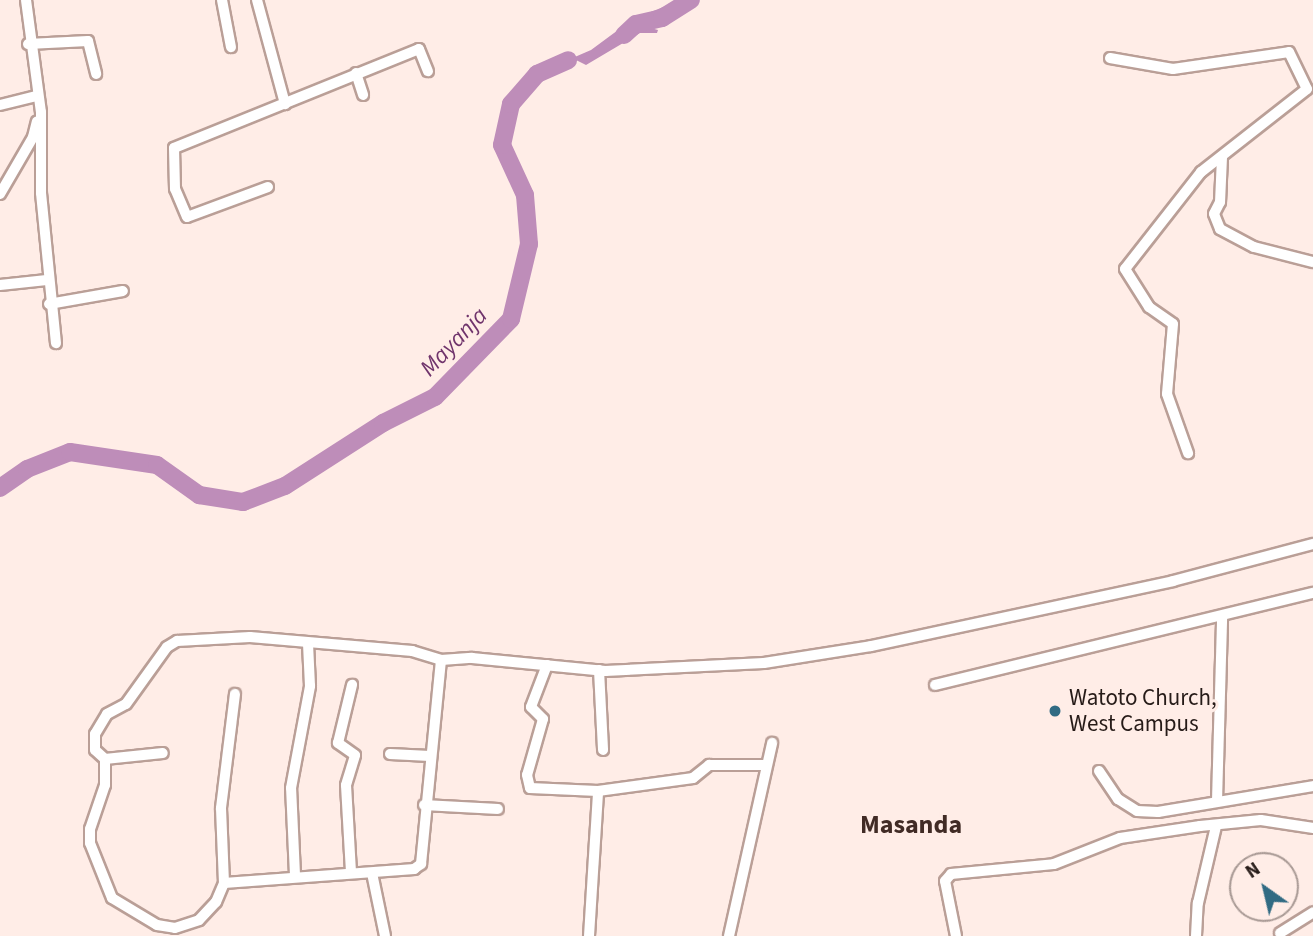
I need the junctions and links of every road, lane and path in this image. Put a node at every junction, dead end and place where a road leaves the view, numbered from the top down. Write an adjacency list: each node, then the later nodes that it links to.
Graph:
1 (26, 0): 4 (street)
2 (222, 0): 5 (street)
3 (257, 0): 13 (street)
4 (29, 44): 9 (street); 12 (street)
5 (231, 47)
6 (1110, 58): 10 (street)
7 (428, 71): 8 (street)
8 (356, 73): 11 (street); 13 (street)
9 (96, 74)
10 (1310, 88): 16 (street)
11 (363, 95)
12 (37, 96): 14 (street); 15 (street)
13 (285, 104): 17 (street)
14 (0, 105)
15 (41, 113): 18 (street); 20 (street)
16 (1222, 157): 19 (street); 25 (street)
17 (268, 187)
18 (0, 194)
19 (1313, 262)
20 (47, 280): 21 (street); 23 (street)
21 (0, 285)
22 (123, 290): 23 (street)
23 (49, 304): 24 (street)
24 (56, 343)
25 (1188, 453)
26 (1313, 544): 32 (street)
27 (1313, 593): 28 (street)
28 (1222, 617): 34 (street); 46 (street)
29 (308, 644): 30 (street); 41 (street); 53 (street)
30 (441, 660): 31 (street); 40 (street)
31 (547, 665): 32 (street); 45 (street)
32 (599, 670): 37 (street)
33 (352, 685): 51 (street)
34 (935, 685)
35 (235, 694): 54 (street)
36 (772, 743): 42 (street)
37 (603, 750)
38 (163, 753): 41 (street)
39 (390, 754): 40 (street)
40 (430, 756): 47 (street)
41 (105, 758): 54 (street)
42 (765, 765): 45 (street); 59 (street)
43 (1099, 771): 46 (street)
44 (1313, 786): 46 (street)
45 (598, 791): 58 (street)
46 (1217, 801)
47 (424, 805): 48 (street); 52 (street)
48 (498, 809)
49 (1216, 826): 50 (street); 60 (street); 61 (street)
50 (1313, 828)
51 (351, 872): 52 (street); 53 (street)
52 (372, 873): 57 (street)
53 (295, 876): 54 (street)
54 (223, 883)
55 (1313, 912): 56 (street)
56 (1280, 933)
57 (384, 936)
58 (589, 936)
59 (729, 936)
60 (956, 936)
61 (1196, 936)

